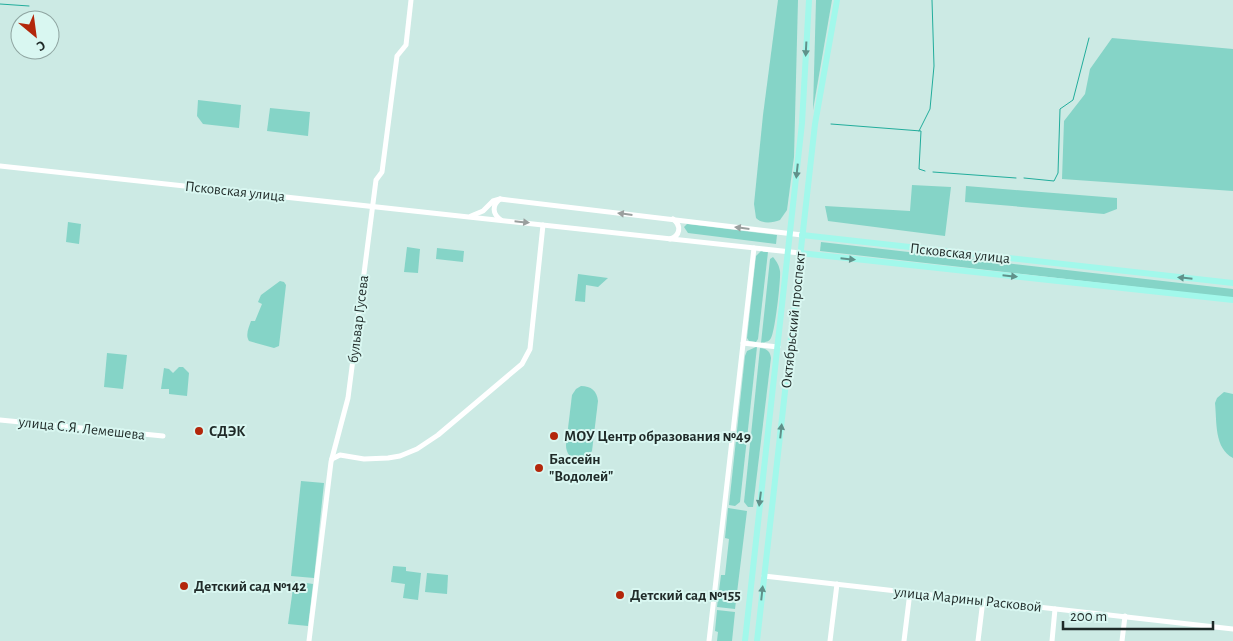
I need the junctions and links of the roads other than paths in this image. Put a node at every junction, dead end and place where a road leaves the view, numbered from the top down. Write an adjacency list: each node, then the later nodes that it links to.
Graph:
1 (411, 0): 6 (street, бульвар Гусева)
2 (809, 0): 12 (main road, Октябрьский проспект, one-way to 12)
3 (837, 0): 13 (main road, Октябрьский проспект)
4 (0, 166): 6 (street, Псковская улица)
5 (500, 199): 7 (street); 8 (street, Псковская улица, one-way to 5); 9 (street)
6 (372, 206): 7 (street, Псковская улица); 25 (street, бульвар Гусева)
7 (469, 217): 9 (street, Псковская улица)
8 (673, 219): 10 (street, Псковская улица); 14 (street)
9 (501, 220): 11 (street, Псковская улица, one-way to 11)
10 (688, 221): 12 (street, Псковская улица, one-way to 10); 15 (street)
11 (543, 225): 14 (street, Псковская улица); 25 (street)
12 (790, 233): 13 (street, Псковская улица); 17 (main road, Октябрьский проспект)
13 (802, 235): 18 (main road, Октябрьский проспект); 19 (main road, Псковская улица, one-way to 13)
14 (669, 239): 15 (street, Псковская улица)
15 (688, 241): 16 (street, Псковская улица)
16 (754, 248): 17 (street, Псковская улица); 21 (street)
17 (788, 252): 18 (street, Псковская улица); 22 (main road, Октябрьский проспект)
18 (800, 253): 20 (main road, Псковская улица, one-way to 20); 26 (main road, Октябрьский проспект, one-way to 18)
19 (1233, 283)
20 (1233, 300)
21 (743, 343): 22 (street); 34 (street)
22 (778, 347): 35 (main road, Октябрьский проспект, one-way to 35)
23 (0, 420): 24 (street, улица С.Я. Лемешева)
24 (164, 436)
25 (331, 462): 33 (street, бульвар Гусева)
26 (764, 576): 27 (street, улица Марины Расковой); 36 (main road, Октябрьский проспект, one-way to 26)
27 (837, 584): 28 (street, улица Марины Расковой); 37 (street)
28 (910, 592): 29 (street, улица Марины Расковой); 38 (street)
29 (983, 600): 30 (street, улица Марины Расковой); 39 (street)
30 (1056, 609): 31 (street, улица Марины Расковой); 40 (street)
31 (1125, 616): 32 (street, улица Марины Расковой); 41 (street)
32 (1233, 629)
33 (309, 641)
34 (709, 641)
35 (745, 641)
36 (756, 641)
37 (830, 641)
38 (904, 641)
39 (978, 641)
40 (1052, 641)
41 (1122, 641)

